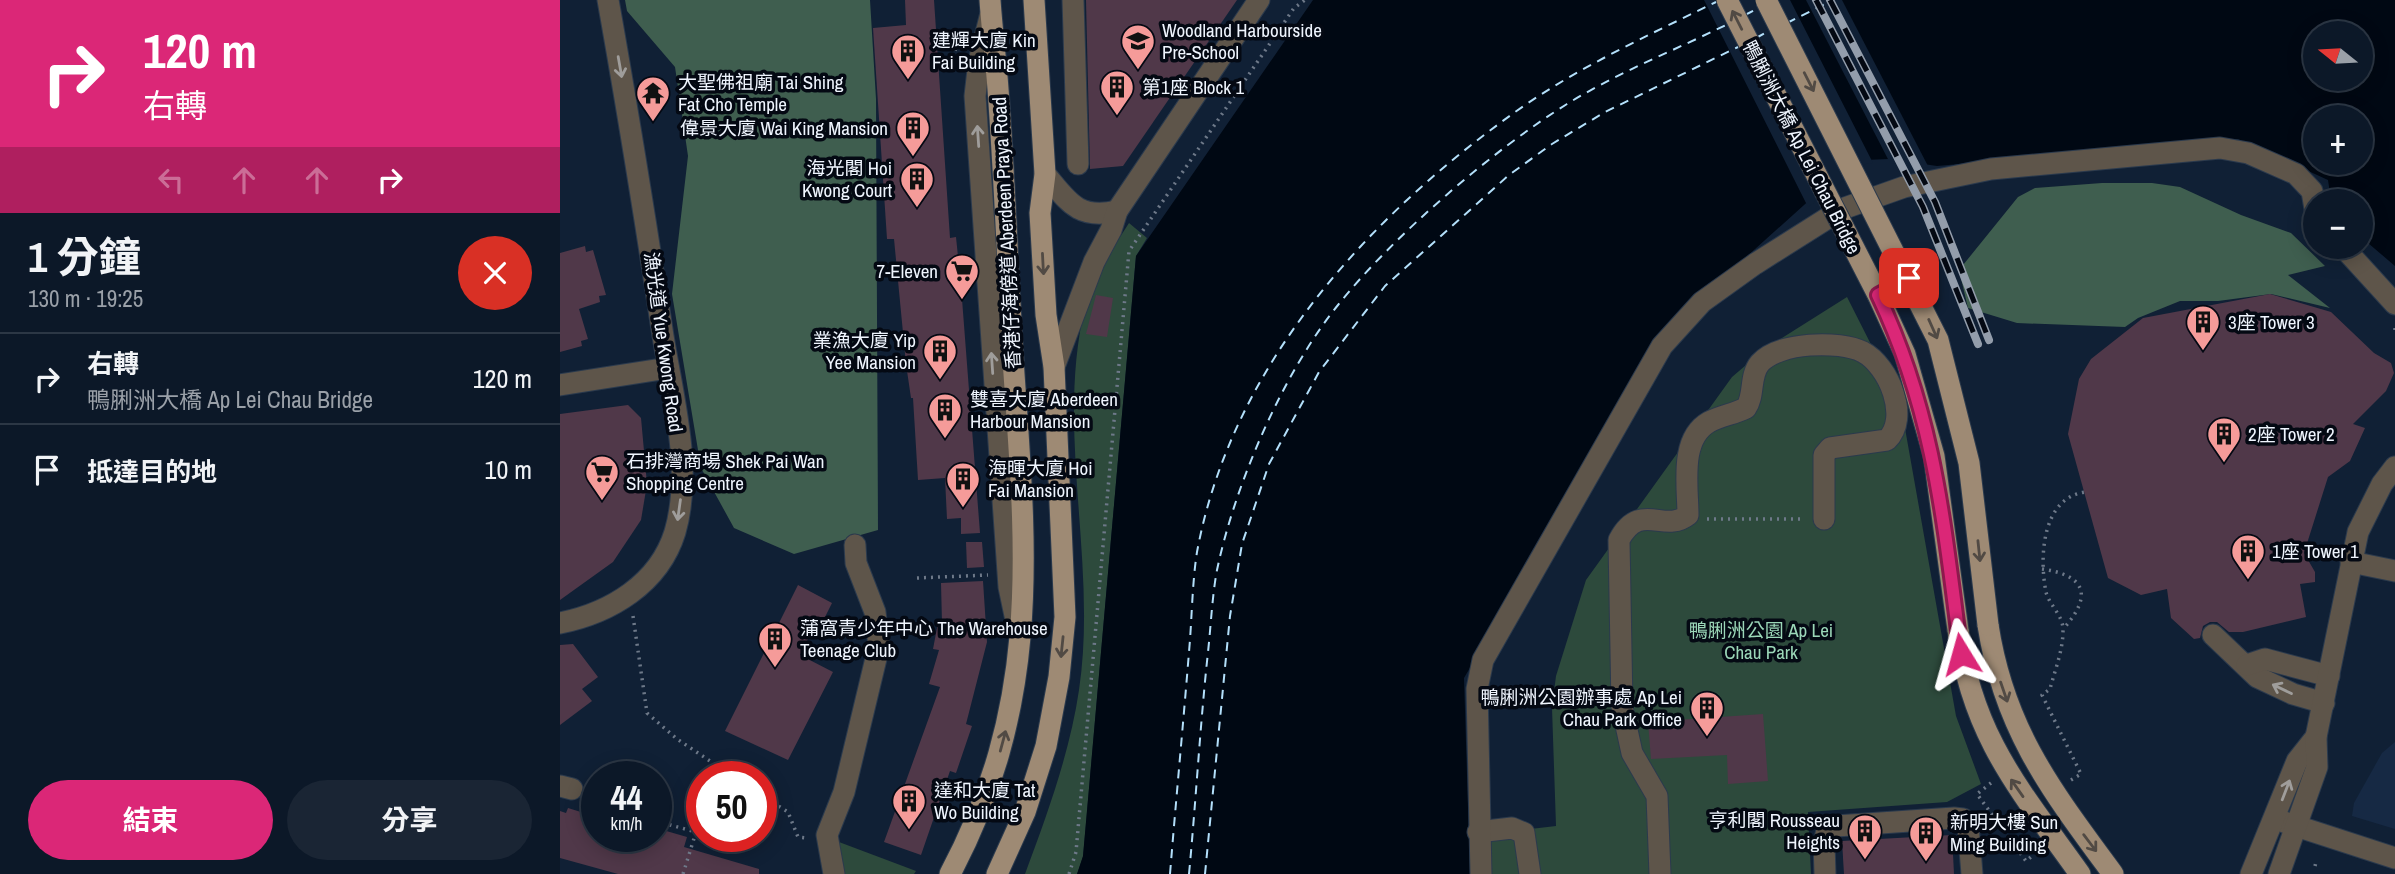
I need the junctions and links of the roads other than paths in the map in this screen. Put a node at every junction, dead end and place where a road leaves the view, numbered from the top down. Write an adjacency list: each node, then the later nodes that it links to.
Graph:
1 (608, 0): 16 (street, 漁光道 Yue Kwong Road, one-way to 16)
2 (1034, 0): 9 (main road, 香港仔海傍道 Aberdeen Praya Road)
3 (1073, 0): 8 (street)
4 (1259, 0): 11 (street)
5 (1727, 0): 14 (main road, 鴨脷洲大橋 Ap Lei Chau Bridge, one-way to 5, bridge)
6 (1766, 0): 13 (main road, 鴨脷洲大橋 Ap Lei Chau Bridge, one-way to 13, bridge)
7 (991, 7): 36 (main road, 香港仔海傍道 Aberdeen Praya Road, one-way to 7)
8 (1078, 164)
9 (1045, 174): 11 (street); 17 (main road, 香港仔海傍道 Aberdeen Praya Road, one-way to 17)
10 (2310, 189): 32 (street)
11 (1117, 211): 17 (street)
12 (2354, 259): 15 (street)
13 (1909, 278): 14 (street); 34 (main road, 鴨脷洲大橋 Ap Lei Chau Bridge, one-way to 34, bridge)
14 (1878, 295): 43 (main road, 鴨脷洲大橋 Ap Lei Chau Bridge, one-way to 14, bridge)
15 (2395, 304)
16 (668, 368): 18 (street); 24 (street, 漁光道 Yue Kwong Road, one-way to 24)
17 (1054, 368): 37 (main road, 香港仔海傍道 Aberdeen Praya Road, one-way to 37)
18 (560, 385)
19 (2395, 467): 22 (street)
20 (1824, 519): 40 (street)
21 (855, 545): 35 (street)
22 (2351, 562): 23 (street); 27 (street)
23 (2395, 570)
24 (560, 623)
25 (2213, 635): 26 (street)
26 (2247, 665): 27 (street); 28 (street, one-way to 26)
27 (2329, 676): 28 (street)
28 (2324, 703): 29 (street)
29 (2316, 737): 30 (street, one-way to 29); 31 (street)
30 (2275, 819): 31 (street); 44 (street)
31 (2297, 826): 33 (street); 45 (street)
32 (1478, 832): 38 (street); 39 (street)
33 (2395, 858)
34 (2113, 872)
35 (834, 874)
36 (950, 874)
37 (997, 874)
38 (1480, 874)
39 (1530, 874)
40 (1660, 874)
41 (1825, 874): 42 (street)
42 (1972, 874)
43 (2080, 874)
44 (2251, 874)
45 (2279, 874)

